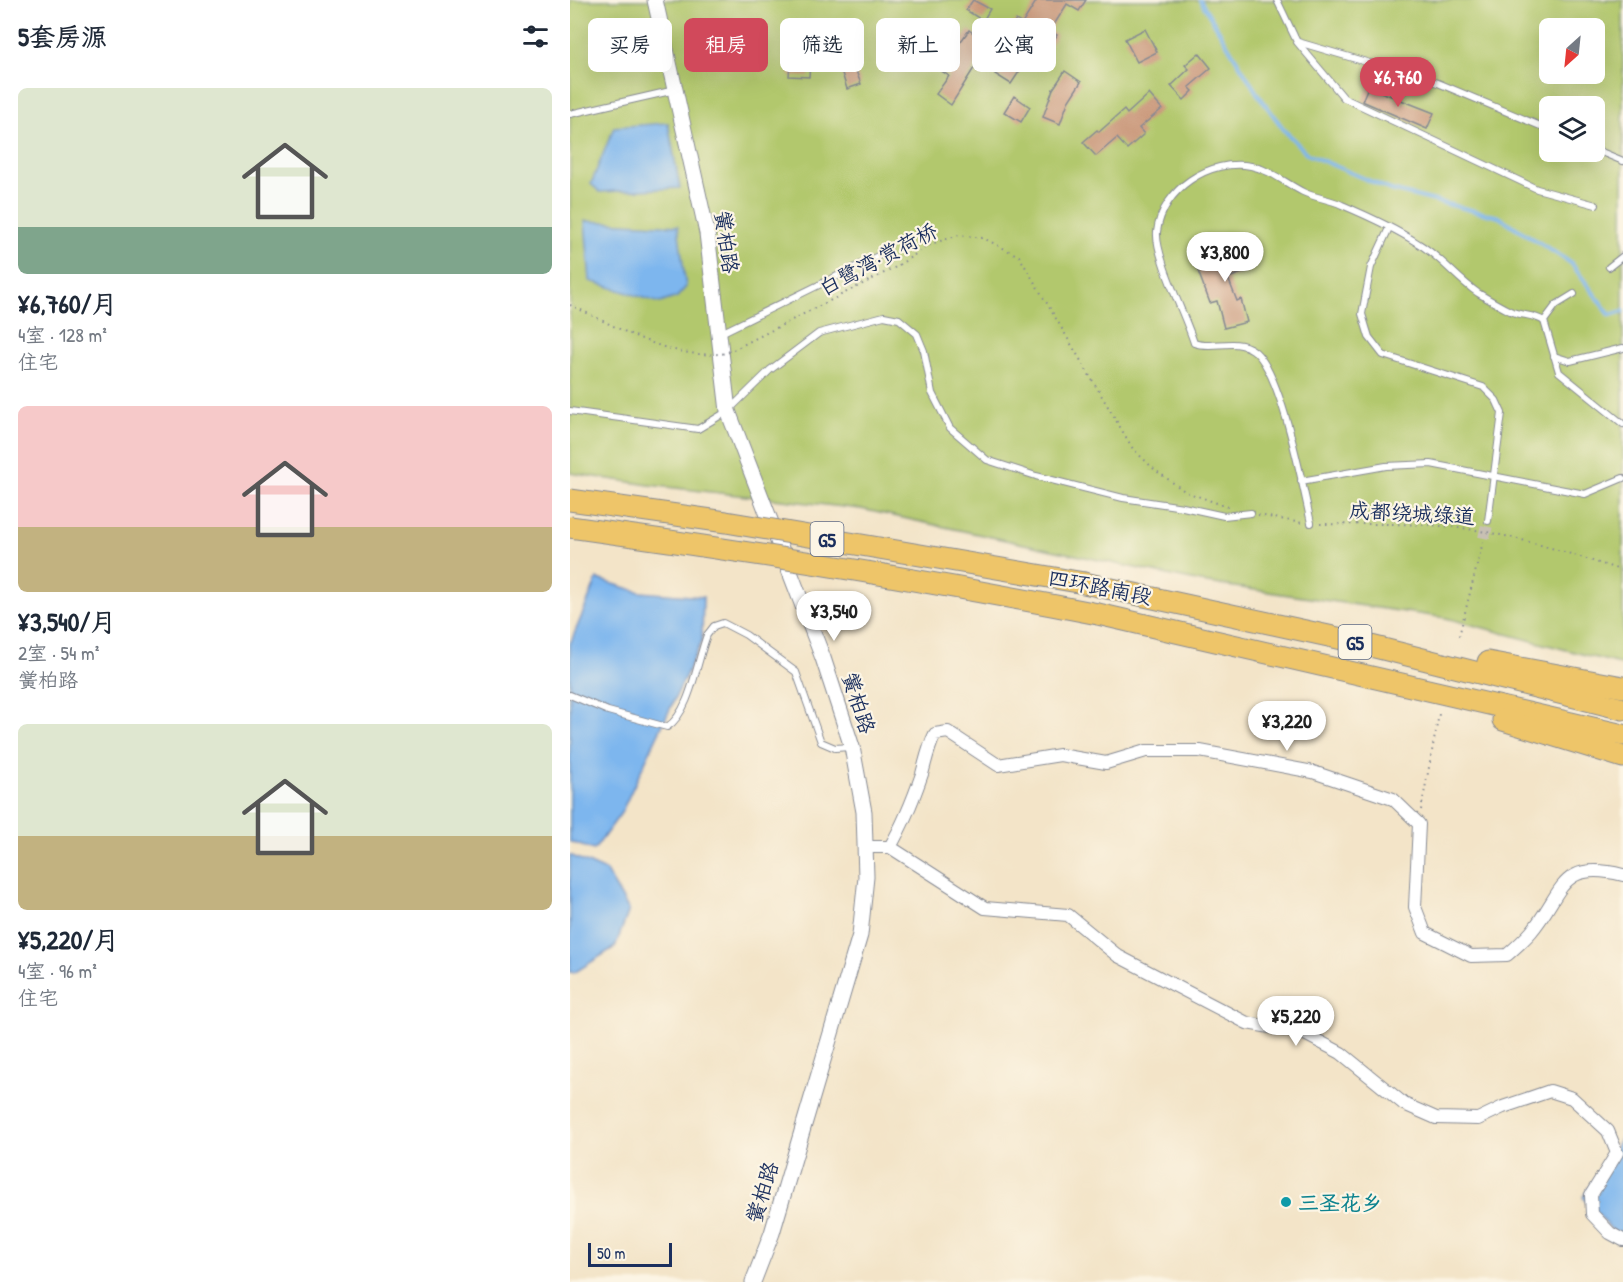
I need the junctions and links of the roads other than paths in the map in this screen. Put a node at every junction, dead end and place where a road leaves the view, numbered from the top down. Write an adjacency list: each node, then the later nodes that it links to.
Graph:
1 (655, 0): 4 (street, 黉柏路)
2 (1277, 0): 3 (lane)
3 (1297, 42): 6 (lane); 9 (lane)
4 (676, 90): 5 (lane); 16 (street, 黉柏路)
5 (570, 114)
6 (1539, 125)
7 (1605, 154): 8 (lane)
8 (1623, 161)
9 (1596, 206)
10 (1389, 228): 15 (lane); 22 (lane); 24 (lane)
11 (880, 255): 16 (lane)
12 (1623, 256): 13 (lane)
13 (1609, 267)
14 (1574, 294): 15 (lane)
15 (1544, 321): 18 (lane)
16 (717, 335): 20 (street, 黉柏路)
17 (1623, 348): 18 (lane)
18 (1554, 356): 21 (lane)
19 (570, 411): 20 (lane)
20 (728, 411): 26 (lane); 36 (street, 黉柏路)
21 (1623, 424)
22 (1496, 476): 23 (lane); 24 (lane); 27 (lane)
23 (1623, 478)
24 (1301, 481): 28 (lane)
25 (570, 500): 30 (highway, 四环路南段 / G5, bridge)
26 (1251, 513)
27 (1488, 521)
28 (1311, 523)
29 (570, 527): 31 (highway, 四环路南段 / G5, bridge)
30 (1280, 625): 32 (highway); 34 (highway, 四环路南段 / G5)
31 (1342, 670): 35 (highway, 四环路南段 / G5); 37 (highway)
32 (1623, 687)
33 (570, 695): 36 (lane)
34 (1623, 709)
35 (1623, 735)
36 (852, 747): 38 (street, 黉柏路)
37 (1623, 757)
38 (865, 847): 39 (street); 42 (street, 黉柏路)
39 (890, 847): 40 (street); 41 (street)
40 (1623, 875)
41 (1623, 1240)
42 (753, 1282)

